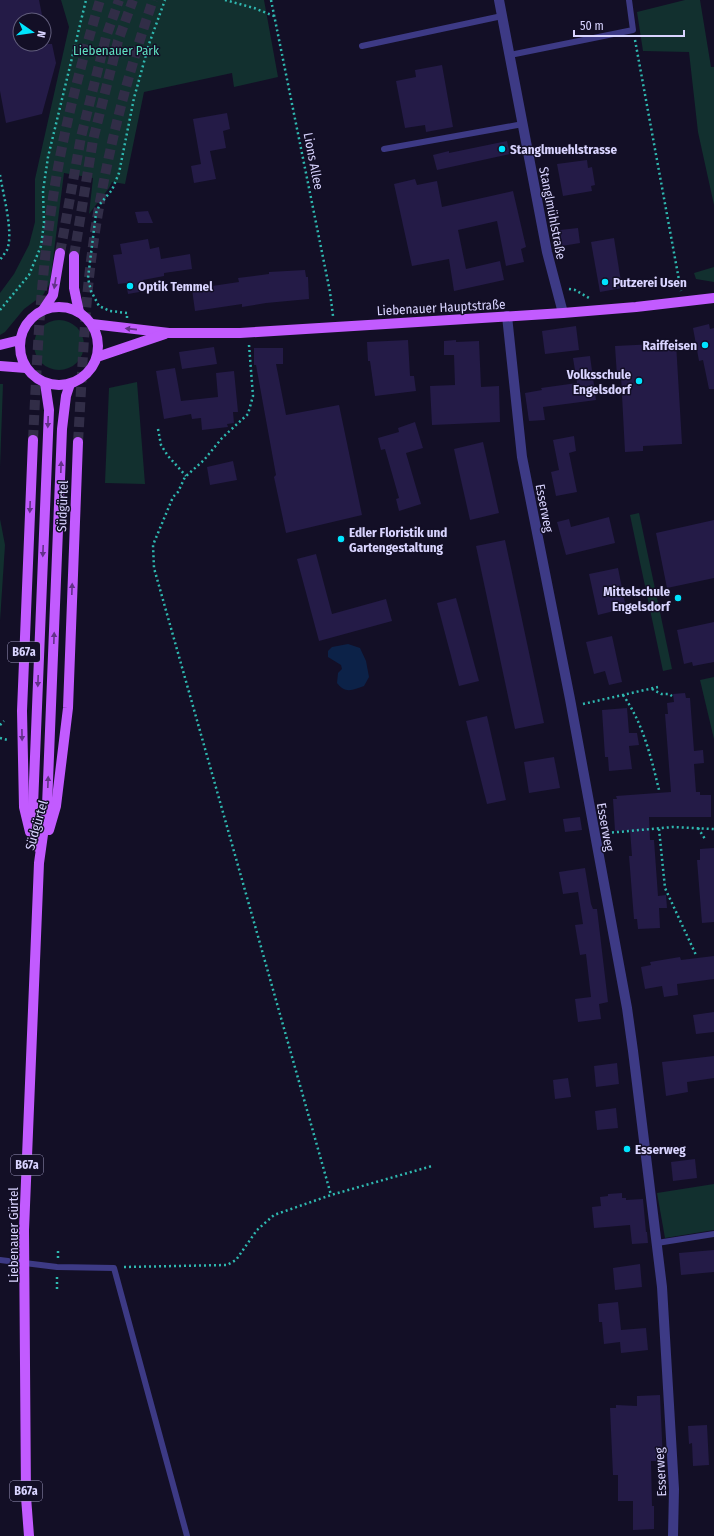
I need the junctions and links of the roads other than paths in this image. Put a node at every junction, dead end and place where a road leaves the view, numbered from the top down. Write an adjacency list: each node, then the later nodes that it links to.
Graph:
1 (500, 0): 3 (street, Stanglmühlstraße)
2 (628, 0): 5 (lane)
3 (502, 16): 4 (lane); 5 (street, Stanglmühlstraße)
4 (362, 46)
5 (510, 55): 6 (street, Stanglmühlstraße)
6 (523, 124): 7 (lane); 13 (street, Stanglmühlstraße)
7 (384, 150)
8 (60, 254): 11 (main road, one-way to 11)
9 (74, 256): 12 (main road)
10 (714, 298): 13 (main road, Liebenauer Hauptstraße)
11 (43, 310): 12 (main road); 17 (main road)
12 (79, 312): 15 (main road)
13 (563, 313): 14 (main road, Liebenauer Hauptstraße)
14 (507, 316): 16 (main road, Liebenauer Hauptstraße); 28 (street, Esserweg)
15 (92, 324): 16 (main road, Liebenauer Hauptstraße, one-way to 15); 19 (main road)
16 (169, 333): 19 (main road, Liebenauer Hauptstraße)
17 (20, 340): 18 (main road); 21 (main road)
18 (0, 345)
19 (97, 357): 23 (main road)
20 (0, 366): 21 (main road)
21 (26, 368): 22 (main road)
22 (45, 383): 23 (main road); 26 (main road, one-way to 26)
23 (70, 384): 26 (main road, one-way to 23)
24 (33, 440): 26 (main road, Südgürtel / B67a, one-way to 26)
25 (78, 442): 26 (main road, Südgürtel / B67a, one-way to 25)
26 (39, 863): 30 (main road, Liebenauer Gürtel / B67a)
27 (714, 1234): 28 (lane)
28 (657, 1243): 33 (street, Esserweg)
29 (0, 1260): 30 (lane)
30 (25, 1263): 31 (main road, Liebenauer Gürtel / B67a); 32 (lane)
31 (29, 1536)
32 (187, 1536)
33 (673, 1536)

